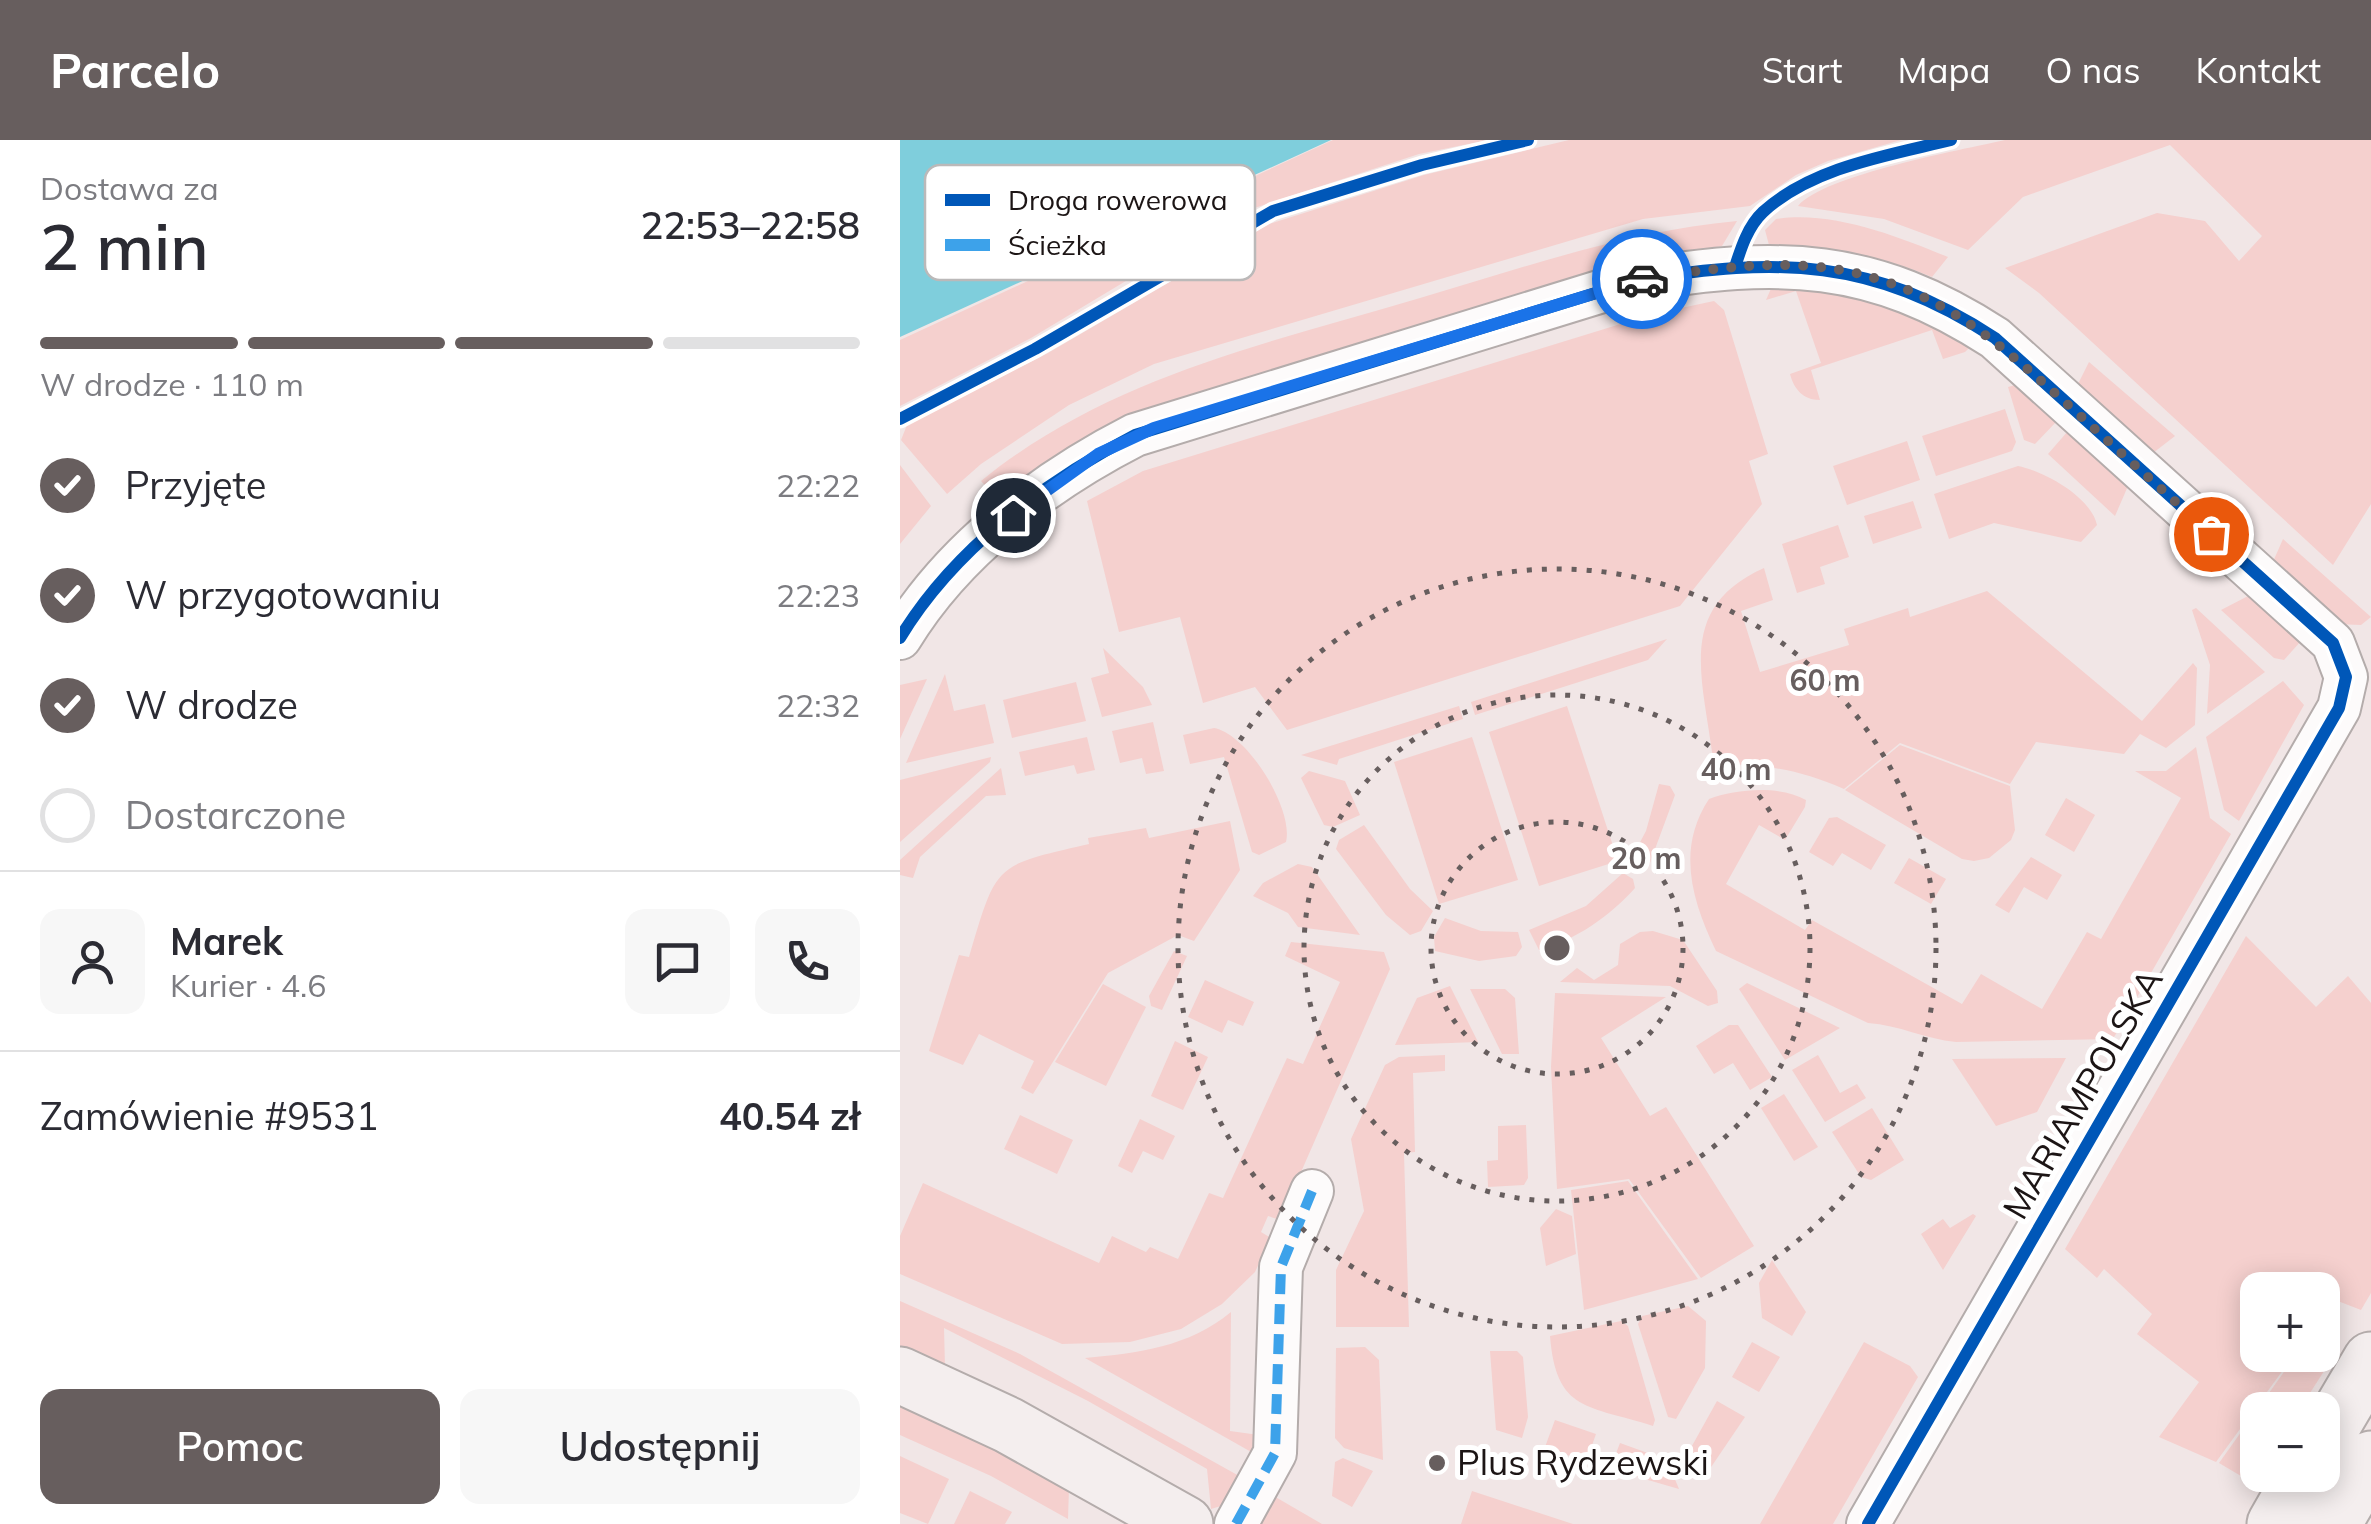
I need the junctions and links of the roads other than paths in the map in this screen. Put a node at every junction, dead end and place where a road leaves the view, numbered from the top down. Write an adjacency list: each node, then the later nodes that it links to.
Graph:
1 (900, 638): 10 (street, MARIAMPOLSKA)
2 (1312, 1191): 9 (street)
3 (2371, 1360): 5 (street)
4 (900, 1375): 8 (street)
5 (2340, 1412)
6 (2371, 1459): 12 (street)
7 (2294, 1492): 11 (street)
8 (1185, 1524)
9 (1236, 1524)
10 (1868, 1524)
11 (2275, 1524)
12 (2333, 1524)

